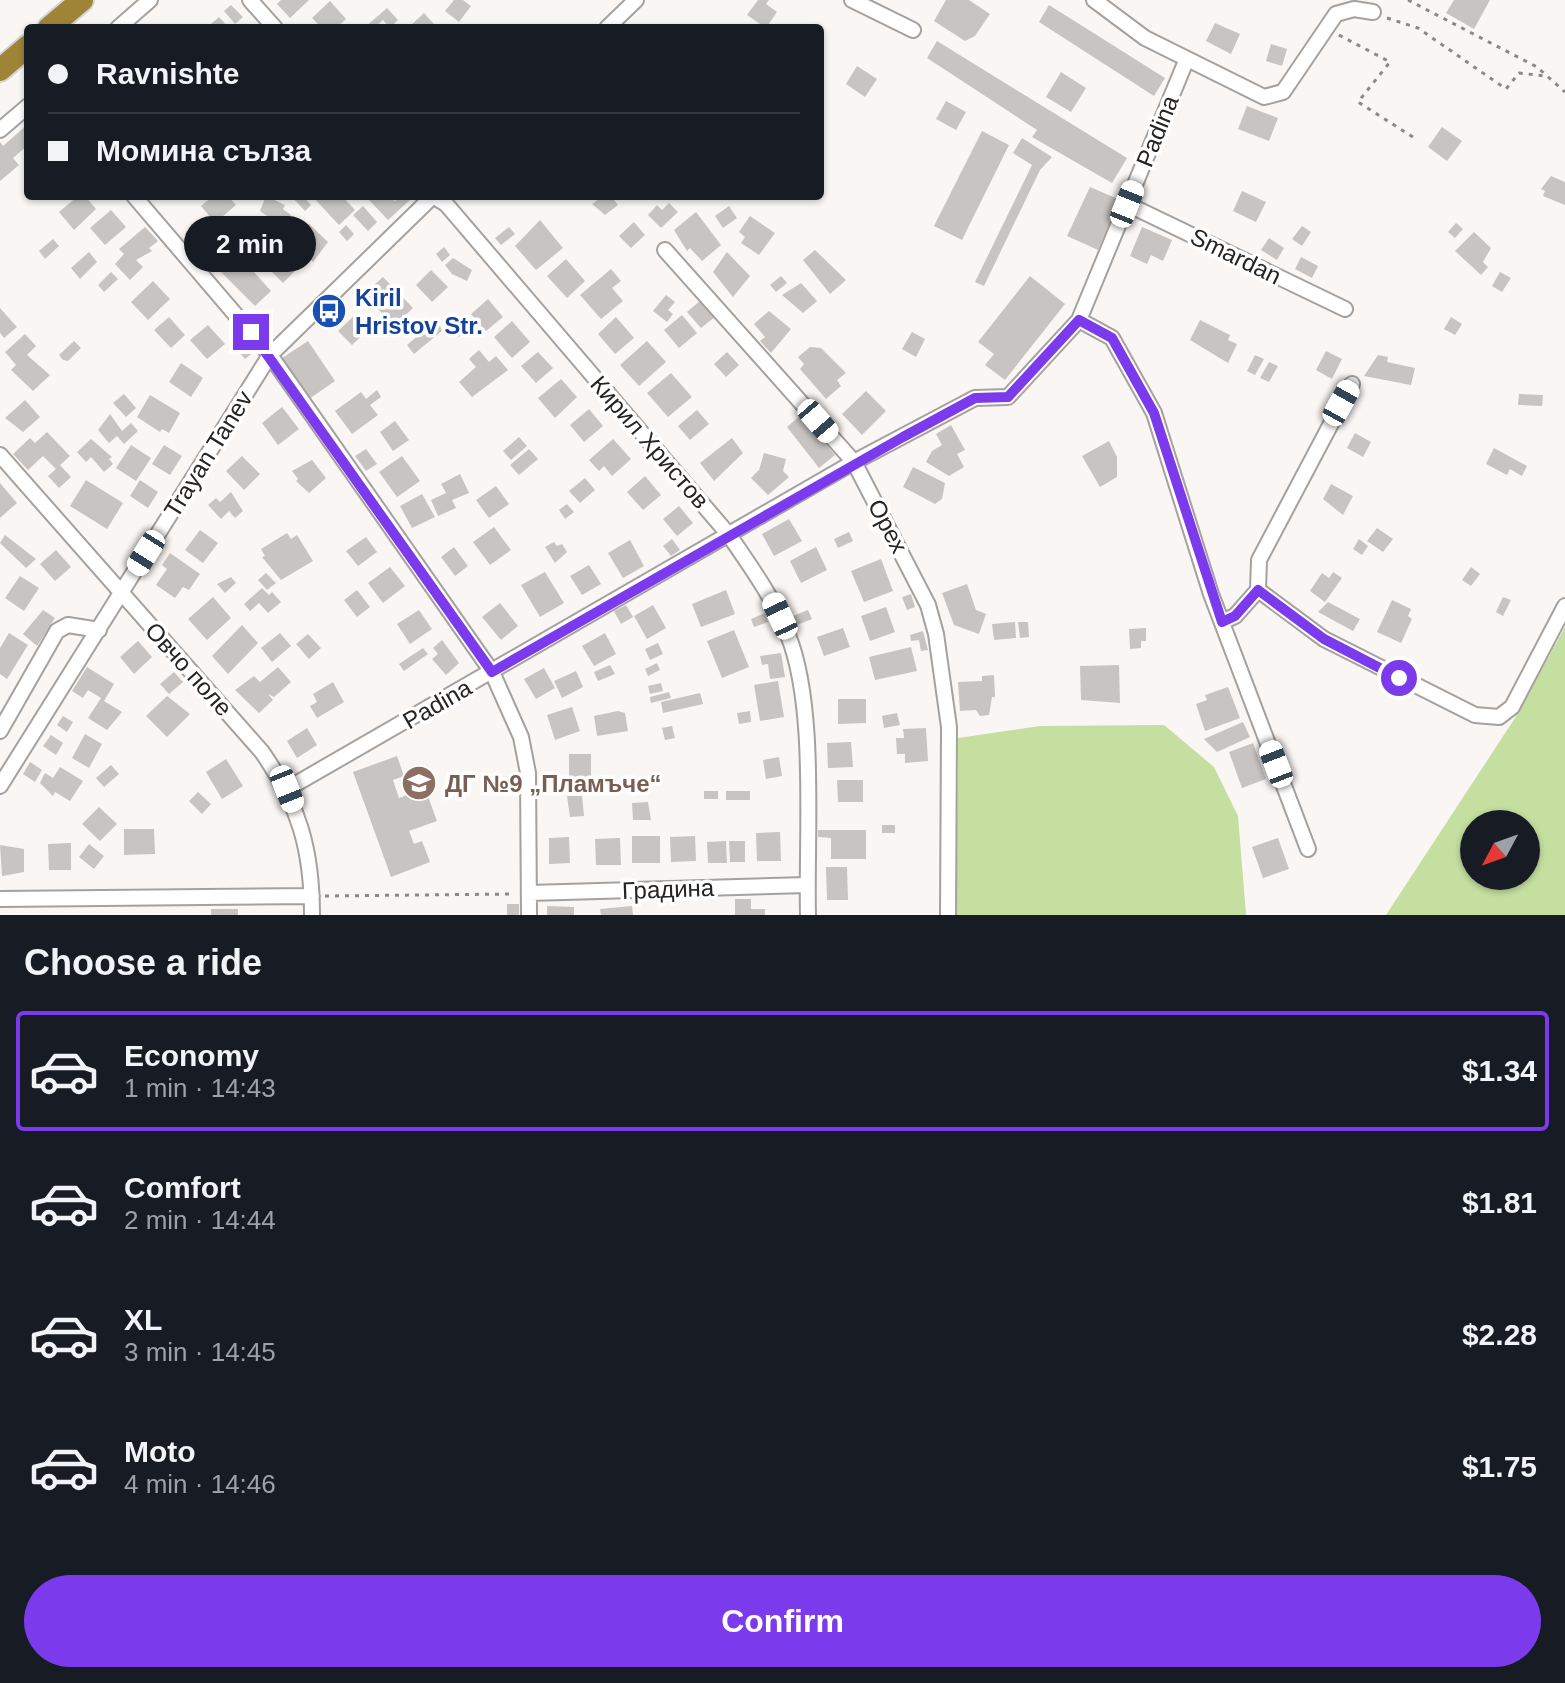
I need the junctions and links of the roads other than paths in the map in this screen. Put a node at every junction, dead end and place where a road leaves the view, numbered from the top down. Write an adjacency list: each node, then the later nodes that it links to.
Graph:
1 (82, 0): 8 (highway)
2 (150, 0): 9 (street)
3 (250, 0): 10 (street)
4 (636, 0): 11 (street)
5 (852, 0): 12 (street)
6 (1094, 0): 14 (street)
7 (1373, 12): 14 (street)
8 (54, 24)
9 (123, 24)
10 (271, 24)
11 (611, 24)
12 (913, 30)
13 (24, 49): 15 (highway)
14 (1186, 61): 21 (street, Padina)
15 (0, 70)
16 (24, 109): 17 (street)
17 (0, 130)
18 (137, 200): 25 (street)
19 (429, 200): 25 (street, Trayan Tanev)
20 (440, 200): 29 (street, Кирил Христов)
21 (1127, 204): 23 (street, Smardan); 24 (street, Padina)
22 (665, 250): 28 (street, Орех)
23 (1345, 309)
24 (1079, 320): 28 (street, Padina); 33 (street)
25 (270, 355): 31 (street, Trayan Tanev); 35 (street)
26 (1352, 384): 30 (street)
27 (2, 461): 31 (street, Овчо поле)
28 (854, 462): 29 (street, Padina); 47 (street, Орех)
29 (729, 535): 35 (street, Padina); 40 (street, Кирил Христов)
30 (1258, 590): 32 (street); 33 (street)
31 (121, 593): 34 (street, Trayan Tanev); 38 (street, Овчо поле)
32 (1565, 606)
33 (1222, 622): 39 (street)
34 (99, 630): 36 (street); 37 (street, Trayan Tanev)
35 (492, 672): 38 (street, Padina); 41 (street)
36 (0, 731)
37 (0, 786)
38 (287, 789): 42 (street, Овчо поле)
39 (1308, 849)
40 (807, 885): 41 (street, Градина); 46 (street, Кирил Христов)
41 (529, 893): 45 (street)
42 (312, 896): 43 (street); 44 (street, Овчо поле)
43 (0, 899)
44 (312, 915)
45 (529, 915)
46 (808, 915)
47 (948, 915)

